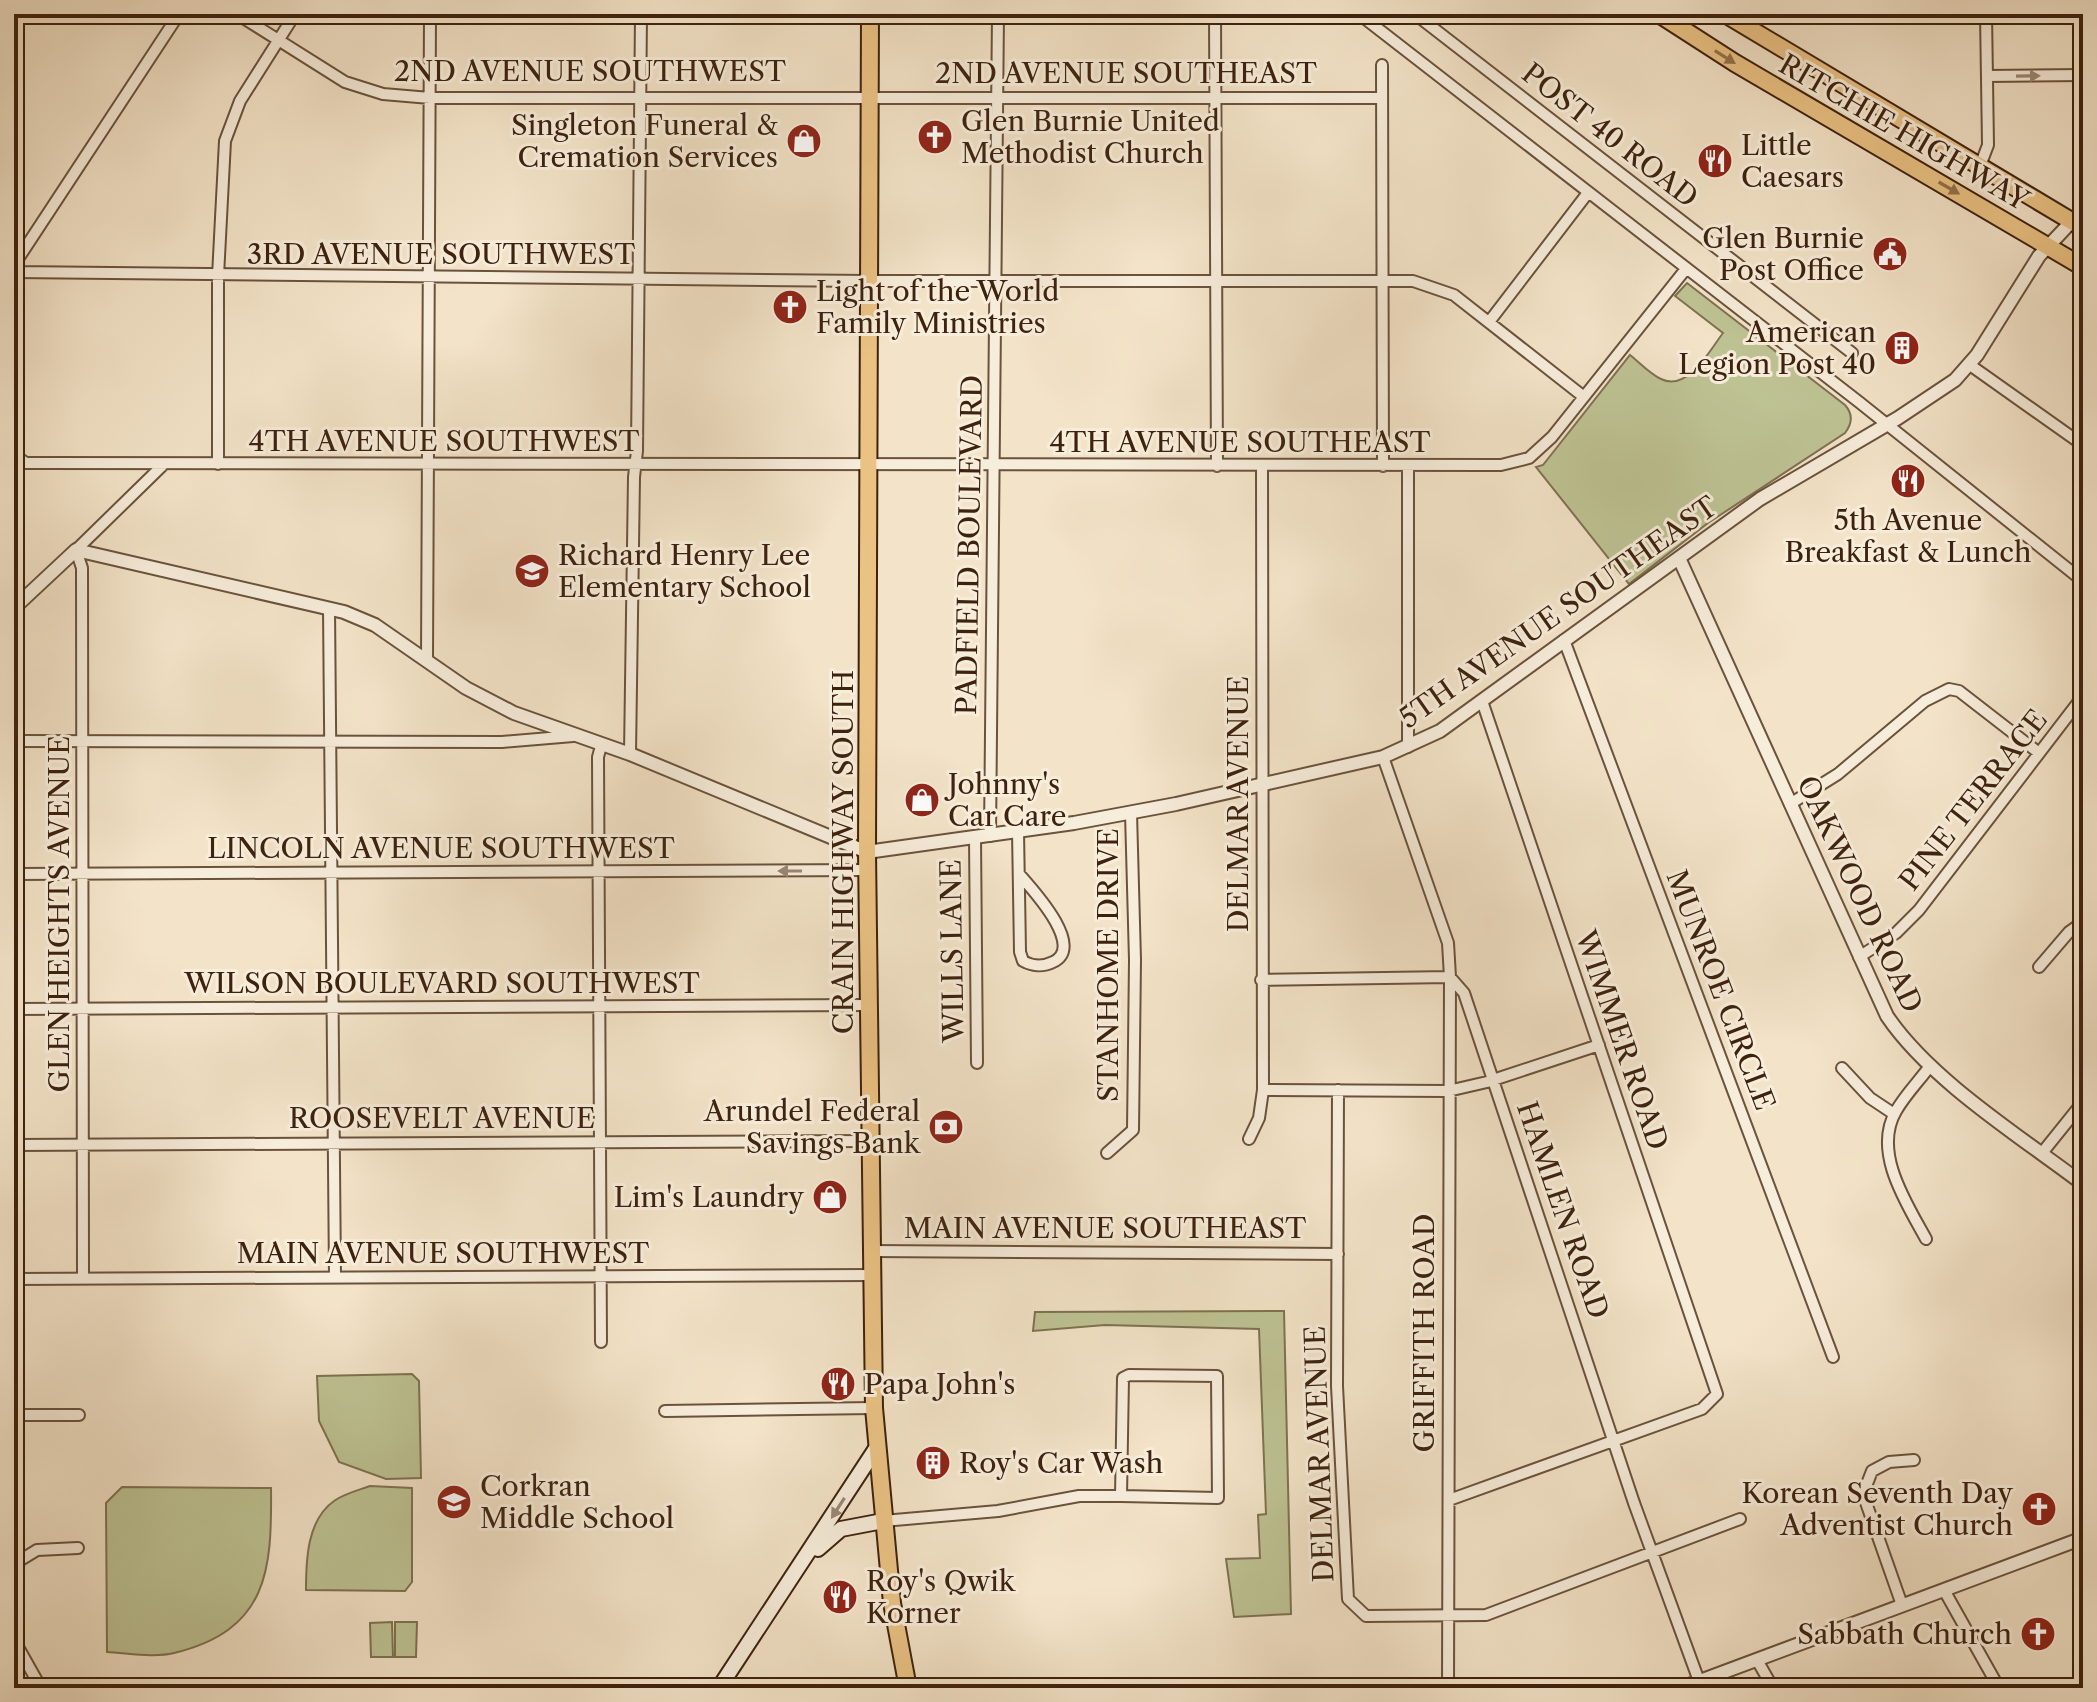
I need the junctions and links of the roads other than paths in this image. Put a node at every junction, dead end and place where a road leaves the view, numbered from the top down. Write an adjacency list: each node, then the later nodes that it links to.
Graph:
1 (179, 14): 28 (street)
2 (237, 14): 14 (street, 2ND AVENUE SOUTHWEST)
3 (295, 14): 14 (street)
4 (430, 14): 21 (street)
5 (641, 14): 19 (street)
6 (870, 14): 18 (main road, CRAIN HIGHWAY SOUTH)
7 (998, 14): 20 (street, PADFIELD BOULEVARD)
8 (1215, 14): 23 (street)
9 (1359, 14): 25 (street)
10 (1415, 14): 40 (street, POST 40 ROAD)
11 (1659, 14): 27 (main road, RITCHIE HIGHWAY, one-way to 27)
12 (1725, 14): 24 (main road, RITCHIE HIGHWAY)
13 (1986, 14): 17 (street)
14 (277, 41): 21 (street, 2ND AVENUE SOUTHWEST); 32 (street)
15 (1382, 65): 22 (street)
16 (2083, 75): 17 (street, one-way to 16)
17 (1987, 76): 24 (street)
18 (869, 96): 19 (street, 2ND AVENUE SOUTHWEST); 20 (street, 2ND AVENUE SOUTHEAST); 35 (main road, CRAIN HIGHWAY SOUTH)
19 (640, 97): 21 (street, 2ND AVENUE SOUTHWEST); 34 (street)
20 (997, 97): 23 (street, 2ND AVENUE SOUTHEAST); 36 (street, PADFIELD BOULEVARD)
21 (430, 98): 33 (street)
22 (1382, 98): 23 (street, 2ND AVENUE SOUTHEAST); 37 (street)
23 (1215, 99): 38 (street)
24 (1980, 166): 26 (main road, RITCHIE HIGHWAY)
25 (1587, 194): 30 (street); 39 (street)
26 (2077, 225): 27 (street, 5TH AVENUE SOUTHEAST)
27 (2048, 246): 29 (main road, RITCHIE HIGHWAY); 41 (street, 5TH AVENUE SOUTHEAST)
28 (14, 265)
29 (2083, 267)
30 (1685, 270): 42 (street, 4TH AVENUE SOUTHEAST); 43 (street)
31 (14, 272): 32 (street, 3RD AVENUE SOUTHWEST)
32 (218, 276): 33 (street, 3RD AVENUE SOUTHWEST); 47 (street)
33 (430, 278): 34 (street, 3RD AVENUE SOUTHWEST); 48 (street)
34 (639, 279): 35 (street, 3RD AVENUE SOUTHWEST); 49 (street)
35 (868, 281): 36 (street, 3RD AVENUE SOUTHWEST); 50 (main road, CRAIN HIGHWAY SOUTH)
36 (996, 281): 38 (street, 3RD AVENUE SOUTHWEST); 51 (street, PADFIELD BOULEVARD)
37 (1383, 281): 38 (street, 3RD AVENUE SOUTHWEST); 39 (street, 3RD AVENUE SOUTHWEST); 54 (street)
38 (1216, 282): 52 (street)
39 (1489, 322): 42 (street, 3RD AVENUE SOUTHWEST)
40 (1852, 353)
41 (1970, 365): 43 (street, 5TH AVENUE SOUTHEAST); 44 (street)
42 (1584, 397): 55 (street, 4TH AVENUE SOUTHEAST)
43 (1885, 425): 57 (street, 5TH AVENUE SOUTHEAST); 58 (street)
44 (2083, 445)
45 (18, 458): 46 (street, 4TH AVENUE SOUTHWEST)
46 (164, 464): 47 (street, 4TH AVENUE SOUTHWEST); 56 (street)
47 (218, 464): 48 (street, 4TH AVENUE SOUTHWEST)
48 (429, 465): 49 (street, 4TH AVENUE SOUTHWEST); 62 (street)
49 (635, 465): 50 (street, 4TH AVENUE SOUTHWEST); 72 (street)
50 (867, 466): 51 (street, 4TH AVENUE SOUTHEAST); 80 (main road, CRAIN HIGHWAY SOUTH)
51 (995, 466): 52 (street, 4TH AVENUE SOUTHEAST); 78 (street, PADFIELD BOULEVARD)
52 (1217, 466): 53 (street, 4TH AVENUE SOUTHEAST)
53 (1262, 466): 54 (street, 4TH AVENUE SOUTHEAST); 74 (street, DELMAR AVENUE)
54 (1383, 466): 55 (street, 4TH AVENUE SOUTHEAST)
55 (1408, 466): 70 (street)
56 (76, 550): 59 (street); 60 (street); 66 (street, GLEN HEIGHTS AVENUE)
57 (1679, 558): 61 (street, 5TH AVENUE SOUTHEAST); 75 (street, OAKWOOD ROAD)
58 (2083, 581)
59 (14, 608)
60 (329, 608): 62 (street); 68 (street)
61 (1564, 640): 64 (street, 5TH AVENUE SOUTHEAST); 125 (street, MUNROE CIRCLE)
62 (427, 661): 65 (street)
63 (2083, 696): 71 (street, PINE TERRACE)
64 (1482, 701): 70 (street, 5TH AVENUE SOUTHEAST); 97 (street, WIMMER ROAD)
65 (573, 736): 68 (street); 69 (street)
66 (82, 740): 67 (street); 68 (street); 85 (street, GLEN HEIGHTS AVENUE)
67 (14, 741)
68 (330, 741): 82 (street)
69 (601, 746): 72 (street); 83 (street)
70 (1408, 747): 73 (street, 5TH AVENUE SOUTHEAST)
71 (2039, 753): 75 (street); 88 (street, PINE TERRACE)
72 (630, 754): 80 (street)
73 (1383, 757): 74 (street, 5TH AVENUE SOUTHEAST); 90 (street, HAMLEN ROAD)
74 (1262, 784): 76 (street, 5TH AVENUE SOUTHEAST); 91 (street, DELMAR AVENUE)
75 (1790, 804): 88 (street, OAKWOOD ROAD)
76 (1131, 813): 77 (street, 5TH AVENUE SOUTHEAST); 113 (street, STANHOME DRIVE)
77 (1018, 831): 78 (street, 5TH AVENUE SOUTHEAST); 86 (street)
78 (990, 836): 79 (street, 5TH AVENUE SOUTHEAST)
79 (975, 838): 80 (street, 5TH AVENUE SOUTHEAST); 98 (street, WILLS LANE)
80 (867, 852): 81 (main road, CRAIN HIGHWAY SOUTH)
81 (868, 870): 83 (street, LINCOLN AVENUE SOUTHWEST, one-way to 83); 92 (main road, CRAIN HIGHWAY SOUTH)
82 (334, 872): 83 (street, LINCOLN AVENUE SOUTHWEST); 85 (street, LINCOLN AVENUE SOUTHWEST); 95 (street)
83 (597, 872): 93 (street)
84 (14, 874): 85 (street, LINCOLN AVENUE SOUTHWEST)
85 (82, 874): 94 (street, GLEN HEIGHTS AVENUE)
86 (1019, 874): 86 (street)
87 (2083, 922): 89 (street)
88 (1859, 957): 99 (street, OAKWOOD ROAD)
89 (2039, 967)
90 (1450, 977): 91 (street); 101 (street, HAMLEN ROAD); 104 (street, GRIFFITH ROAD)
91 (1261, 980): 102 (street, DELMAR AVENUE)
92 (869, 1005): 93 (street, WILSON BOULEVARD SOUTHWEST); 109 (main road, CRAIN HIGHWAY SOUTH)
93 (598, 1006): 95 (street, WILSON BOULEVARD SOUTHWEST); 108 (street)
94 (82, 1008): 95 (street, WILSON BOULEVARD SOUTHWEST); 96 (street, WILSON BOULEVARD SOUTHWEST); 112 (street, GLEN HEIGHTS AVENUE)
95 (331, 1008): 110 (street)
96 (14, 1009)
97 (1599, 1045): 101 (street); 130 (street, WIMMER ROAD)
98 (977, 1063)
99 (1930, 1066): 106 (street); 114 (street, OAKWOOD ROAD)
100 (1842, 1068): 106 (street)
101 (1494, 1080): 104 (street); 130 (street, HAMLEN ROAD)
102 (1263, 1090): 103 (street); 107 (street, DELMAR AVENUE)
103 (1338, 1090): 104 (street); 118 (street, DELMAR AVENUE)
104 (1448, 1091): 134 (street, GRIFFITH ROAD)
105 (2083, 1102): 114 (street)
106 (1894, 1114): 116 (street)
107 (1249, 1139)
108 (599, 1141): 109 (street, ROOSEVELT AVENUE); 110 (street, ROOSEVELT AVENUE); 120 (street)
109 (871, 1141): 117 (main road, CRAIN HIGHWAY SOUTH)
110 (334, 1142): 112 (street, ROOSEVELT AVENUE); 121 (street)
111 (14, 1145): 112 (street, ROOSEVELT AVENUE)
112 (84, 1145): 122 (street, GLEN HEIGHTS AVENUE)
113 (1107, 1153)
114 (2042, 1153): 115 (street, OAKWOOD ROAD)
115 (2083, 1184)
116 (1926, 1239)
117 (872, 1251): 118 (street, MAIN AVENUE SOUTHEAST); 119 (main road, CRAIN HIGHWAY SOUTH)
118 (1338, 1254): 144 (street, DELMAR AVENUE)
119 (872, 1275): 120 (street, MAIN AVENUE SOUTHWEST); 126 (main road, CRAIN HIGHWAY SOUTH)
120 (600, 1276): 121 (street, MAIN AVENUE SOUTHWEST); 124 (street)
121 (335, 1277): 122 (street, MAIN AVENUE SOUTHWEST)
122 (83, 1278): 123 (street, MAIN AVENUE SOUTHWEST)
123 (14, 1279)
124 (601, 1342)
125 (1833, 1357)
126 (874, 1408): 127 (street); 131 (main road, CRAIN HIGHWAY SOUTH)
127 (665, 1411)
128 (14, 1415): 129 (street)
129 (79, 1415)
130 (1616, 1440): 134 (street); 139 (street, HAMLEN ROAD)
131 (875, 1450): 136 (main road, CRAIN HIGHWAY SOUTH); 141 (main road, one-way to 141)
132 (1914, 1460): 143 (street)
133 (1121, 1496): 133 (street); 136 (street)
134 (1449, 1500): 144 (street, GRIFFITH ROAD)
135 (1740, 1519): 139 (street)
136 (883, 1521): 141 (main road); 150 (main road, CRAIN HIGHWAY SOUTH)
137 (2083, 1538): 142 (street)
138 (78, 1548): 140 (street)
139 (1654, 1553): 144 (street); 147 (street, HAMLEN ROAD)
140 (14, 1564)
141 (800, 1566): 149 (main road)
142 (1944, 1590): 143 (street); 154 (street)
143 (1902, 1605): 146 (street)
144 (1449, 1616): 151 (street, GRIFFITH ROAD)
145 (14, 1640): 148 (street)
146 (1757, 1660): 147 (street); 153 (street)
147 (1699, 1681): 152 (street)
148 (41, 1688)
149 (719, 1688)
150 (908, 1688)
151 (1448, 1688)
152 (1681, 1688)
153 (1773, 1688)
154 (1999, 1688)

